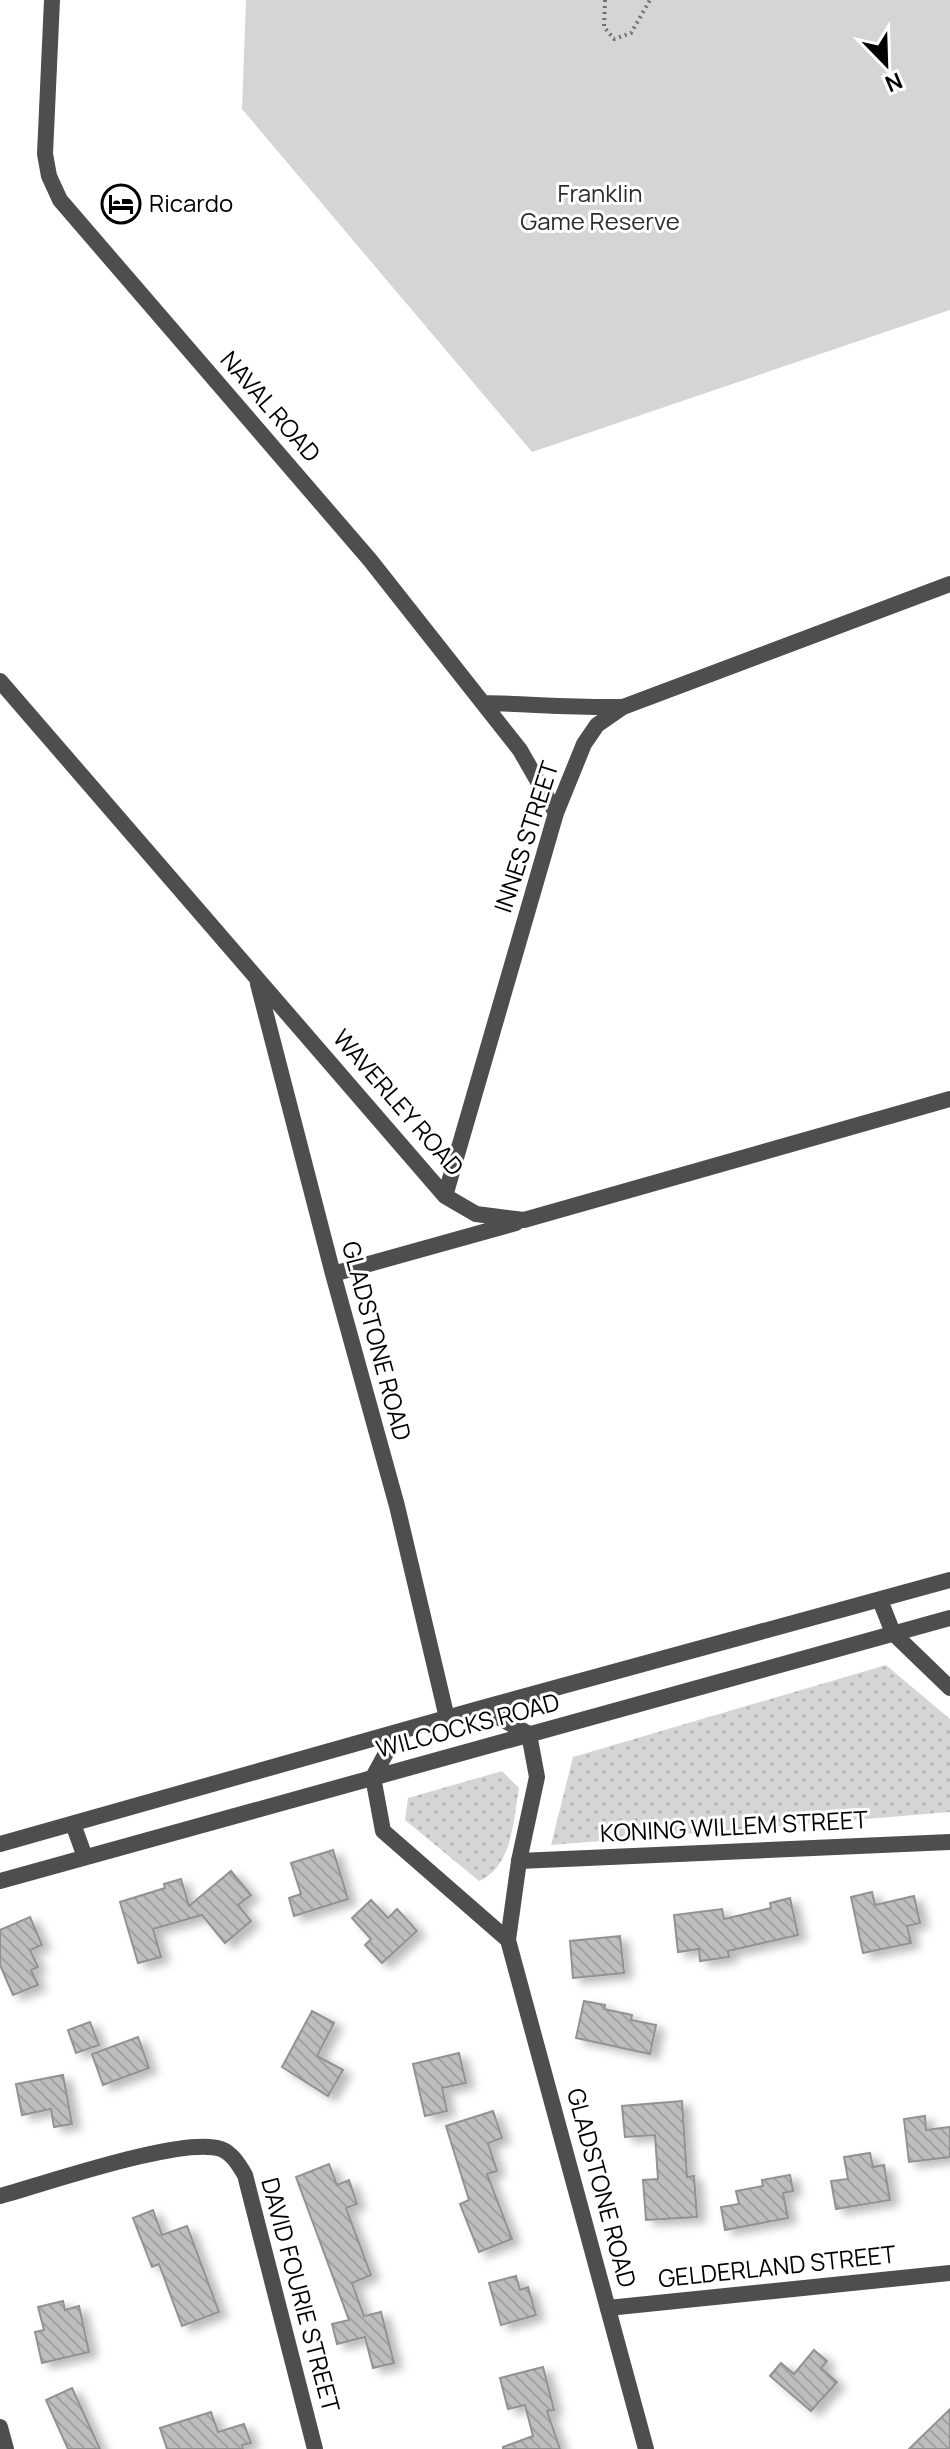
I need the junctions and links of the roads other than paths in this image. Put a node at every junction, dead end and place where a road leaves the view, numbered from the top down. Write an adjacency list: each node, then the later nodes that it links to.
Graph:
1 (52, 0): 4 (street, NAVAL ROAD)
2 (950, 584): 5 (street, INNES STREET)
3 (0, 681): 7 (street, WAVERLEY ROAD)
4 (484, 703): 5 (street); 6 (street, NAVAL ROAD)
5 (623, 707): 6 (street, INNES STREET)
6 (556, 813): 9 (street, INNES STREET)
7 (256, 978): 9 (street, WAVERLEY ROAD); 11 (street, GLADSTONE ROAD)
8 (950, 1099): 10 (street, WAVERLEY ROAD)
9 (445, 1196): 10 (street, WAVERLEY ROAD)
10 (524, 1220): 11 (street)
11 (333, 1274): 18 (street, GLADSTONE ROAD)
12 (950, 1580): 13 (street, WILCOCKS ROAD)
13 (880, 1600): 15 (street); 17 (street, WILCOCKS ROAD)
14 (950, 1618): 15 (street, WILCOCKS ROAD)
15 (893, 1633): 16 (street); 20 (street, WILCOCKS ROAD)
16 (950, 1688)
17 (482, 1708): 18 (street, WILCOCKS ROAD); 20 (street)
18 (447, 1718): 19 (street, WILCOCKS ROAD)
19 (397, 1733): 21 (street); 22 (street, WILCOCKS ROAD)
20 (529, 1734): 21 (street, WILCOCKS ROAD); 26 (street, GLADSTONE ROAD)
21 (373, 1777): 25 (street, WILCOCKS ROAD); 28 (street)
22 (73, 1824): 24 (street, WILCOCKS ROAD); 25 (street)
23 (950, 1842): 26 (street, KONING WILLEM STREET)
24 (0, 1844)
25 (85, 1857): 27 (street, WILCOCKS ROAD)
26 (519, 1861): 28 (street, GLADSTONE ROAD)
27 (0, 1881)
28 (508, 1940): 31 (street, GLADSTONE ROAD)
29 (0, 2196): 34 (street, DAVID FOURIE STREET)
30 (950, 2273): 31 (street, GELDERLAND STREET)
31 (608, 2308): 35 (street, GLADSTONE ROAD)
32 (0, 2427): 33 (street)
33 (6, 2449)
34 (315, 2449)
35 (646, 2449)

